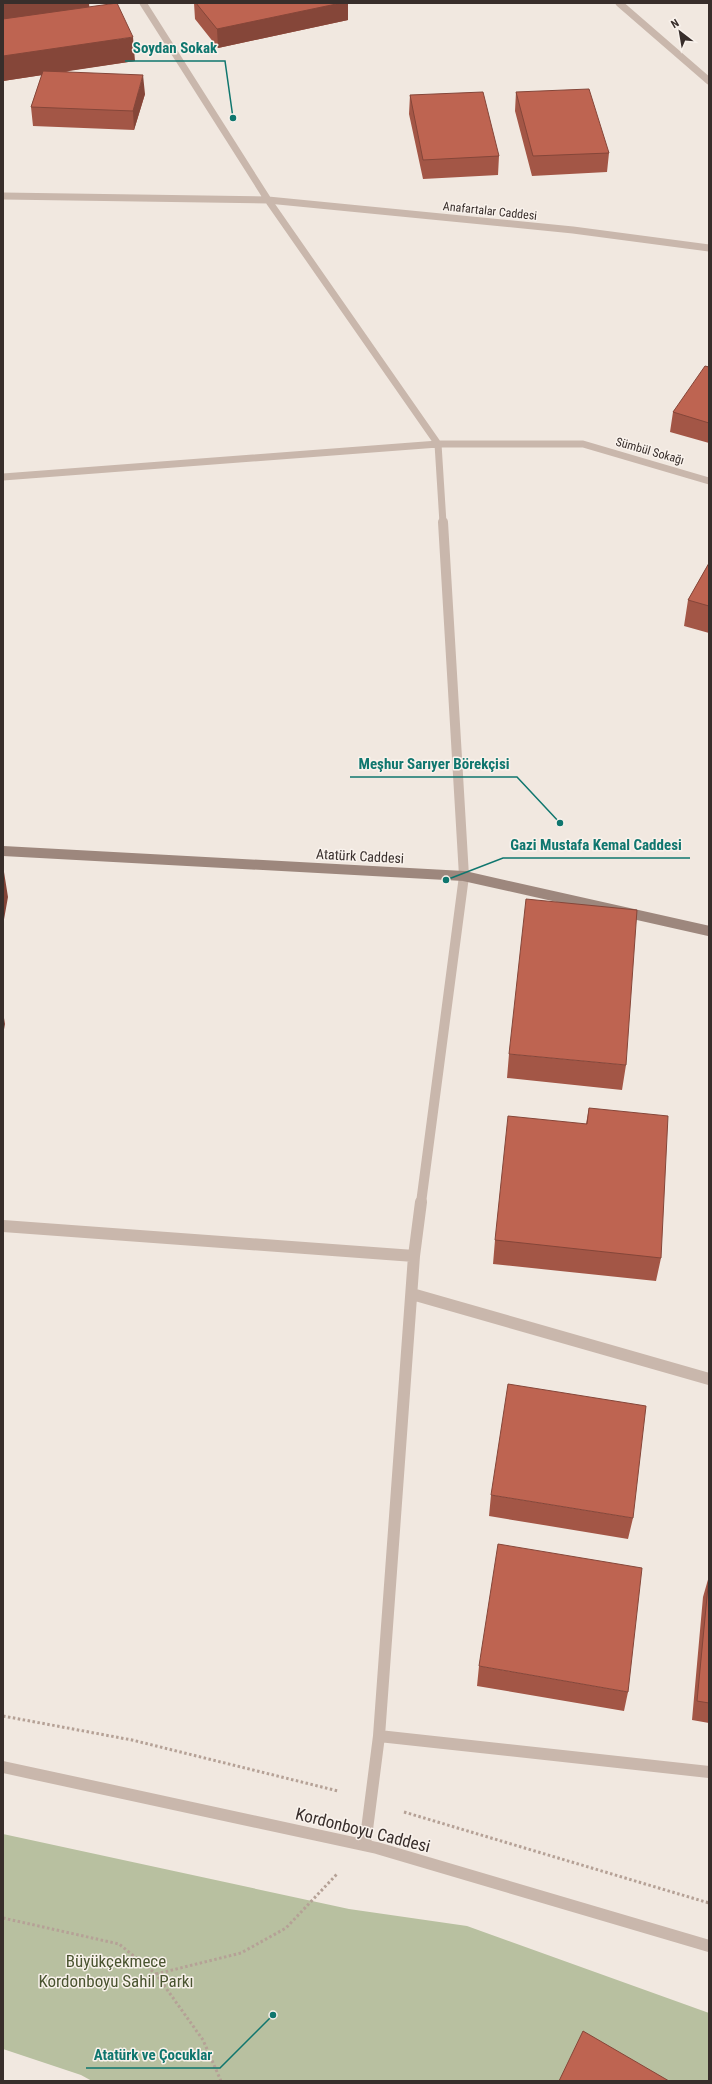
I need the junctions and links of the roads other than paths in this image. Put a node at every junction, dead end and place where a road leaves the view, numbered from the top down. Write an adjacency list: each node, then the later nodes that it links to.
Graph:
1 (143, 3): 5 (street)
2 (619, 3): 3 (street)
3 (709, 81)
4 (3, 196): 5 (street, Anafartalar Caddesi)
5 (268, 200): 6 (street, Anafartalar Caddesi); 7 (street)
6 (709, 248)
7 (438, 444): 8 (street, Sümbül Sokağı); 9 (street, Sümbül Sokağı); 11 (street)
8 (3, 476)
9 (709, 481)
10 (3, 851): 11 (main road, Atatürk Caddesi)
11 (464, 876): 12 (main road, Atatürk Caddesi); 14 (street)
12 (709, 931)
13 (3, 1226): 14 (street)
14 (414, 1256): 15 (street)
15 (412, 1294): 16 (street); 17 (street)
16 (709, 1379)
17 (379, 1736): 19 (street); 20 (street)
18 (3, 1767): 20 (street, Kordonboyu Caddesi)
19 (709, 1772)
20 (365, 1845): 21 (street, Kordonboyu Caddesi)
21 (709, 1946)

